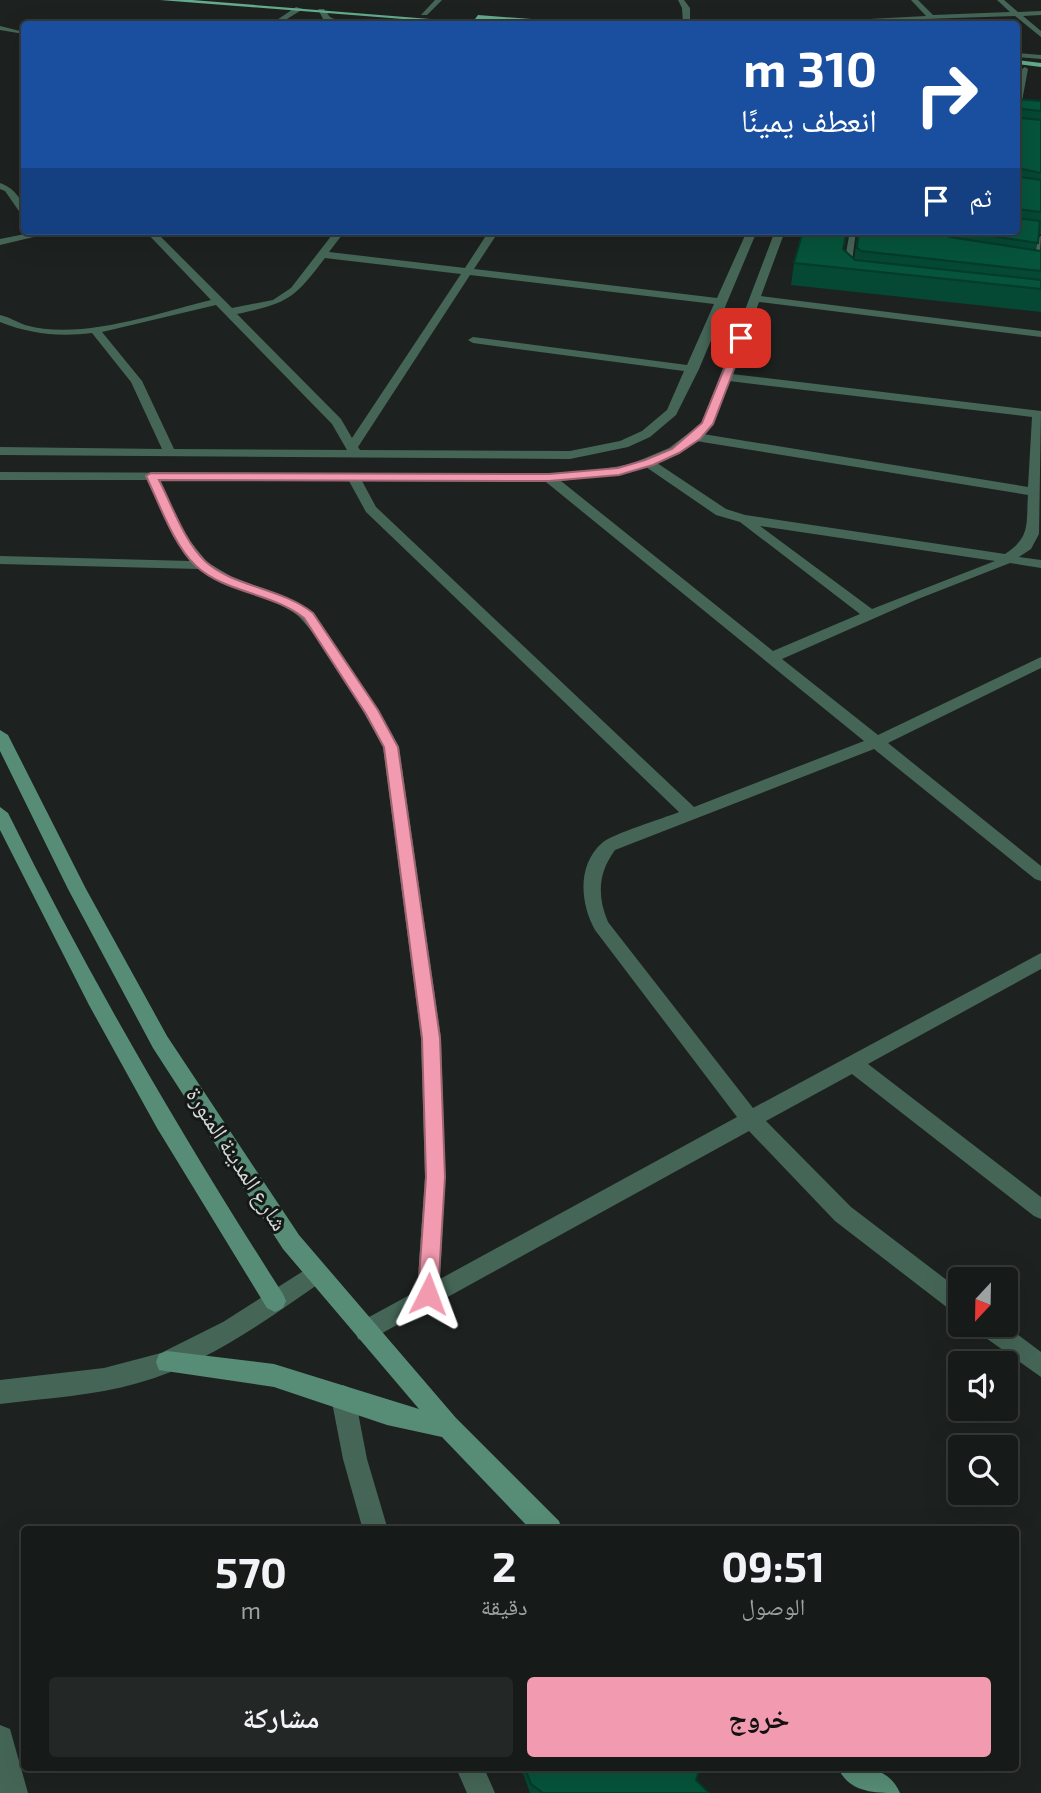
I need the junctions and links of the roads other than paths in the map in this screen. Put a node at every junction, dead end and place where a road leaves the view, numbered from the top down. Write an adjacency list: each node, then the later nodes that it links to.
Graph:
1 (163, 0): 7 (main road)
2 (257, 0): 9 (main road)
3 (439, 0): 9 (street)
4 (681, 0): 17 (street)
5 (914, 0): 12 (street)
6 (1000, 0): 11 (street)
7 (299, 9): 8 (main road); 13 (street)
8 (321, 11): 14 (street); 15 (main road)
9 (424, 13): 16 (main road)
10 (1041, 13): 11 (street)
11 (1016, 14): 12 (street); 21 (street)
12 (931, 17): 18 (street)
13 (280, 21)
14 (333, 21)
15 (450, 21)
16 (532, 21)
17 (687, 21)
18 (844, 21)
19 (0, 28): 20 (lane)
20 (21, 32)
21 (1041, 35)
22 (1020, 55): 23 (lane)
23 (1041, 57)
24 (1020, 62): 25 (main road)
25 (1041, 65)
26 (1021, 69): 27 (main road)
27 (1041, 71)
28 (1020, 103): 29 (lane)
29 (1041, 111)
30 (0, 186): 31 (street)
31 (21, 208)
32 (34, 235): 41 (street)
33 (154, 235): 48 (street)
34 (337, 235): 42 (street)
35 (492, 235): 45 (street)
36 (750, 235): 49 (street)
37 (779, 235): 47 (street)
38 (852, 235): 46 (lane)
39 (1029, 236): 40 (lane)
40 (1041, 238): 44 (lane)
41 (0, 242)
42 (320, 254): 45 (street); 50 (street)
43 (1024, 267): 44 (lane)
44 (1039, 270)
45 (469, 271): 49 (street); 59 (street)
46 (854, 277)
47 (755, 298): 53 (street); 56 (street)
48 (219, 301): 50 (street); 52 (street)
49 (721, 302): 55 (street)
50 (229, 312): 59 (street)
51 (0, 318): 52 (street)
52 (95, 330): 61 (street)
53 (1041, 334)
54 (473, 340): 55 (street)
55 (693, 369): 59 (street)
56 (727, 377): 57 (street); 58 (street)
57 (1039, 415): 69 (street)
58 (696, 437): 63 (street); 69 (street)
59 (355, 450): 62 (street)
60 (0, 452): 61 (street)
61 (170, 453): 62 (street)
62 (235, 453): 66 (street)
63 (649, 463): 68 (street); 70 (street)
64 (0, 476): 65 (street)
65 (151, 476): 66 (street); 74 (street)
66 (234, 476): 67 (street)
67 (353, 476): 68 (street); 81 (street)
68 (549, 478): 76 (street)
69 (1038, 493): 71 (street)
70 (743, 519): 71 (street); 75 (street)
71 (1007, 559): 73 (street); 75 (street)
72 (0, 560): 74 (street)
73 (1041, 564)
74 (202, 565): 88 (street)
75 (871, 615): 76 (street)
76 (771, 658): 79 (street)
77 (1041, 662): 79 (street)
78 (0, 735): 87 (main road, شارع المدينة المنورة)
79 (876, 742): 81 (street); 82 (street)
80 (0, 813): 90 (main road, شارع المدينة المنورة)
81 (690, 814): 85 (street)
82 (1041, 875)
83 (1036, 970): 84 (street)
84 (852, 1063): 85 (street); 86 (street)
85 (750, 1119): 88 (street); 89 (street)
86 (1041, 1209)
87 (316, 1273): 90 (street); 91 (main road, شارع المدينة المنورة)
88 (428, 1294): 91 (street)
89 (948, 1295)
90 (275, 1301): 93 (street)
91 (366, 1331): 97 (main road, شارع المدينة المنورة)
92 (1003, 1337): 94 (street)
93 (167, 1362): 95 (street); 96 (main road)
94 (1041, 1366)
95 (0, 1392)
96 (343, 1397): 97 (main road); 98 (street)
97 (448, 1426): 99 (main road, شارع المدينة المنورة)
98 (375, 1526)
99 (546, 1526)
100 (0, 1739): 103 (street)
101 (471, 1771): 104 (street)
102 (856, 1771): 105 (main road)
103 (14, 1793)
104 (481, 1793)
105 (886, 1793)

